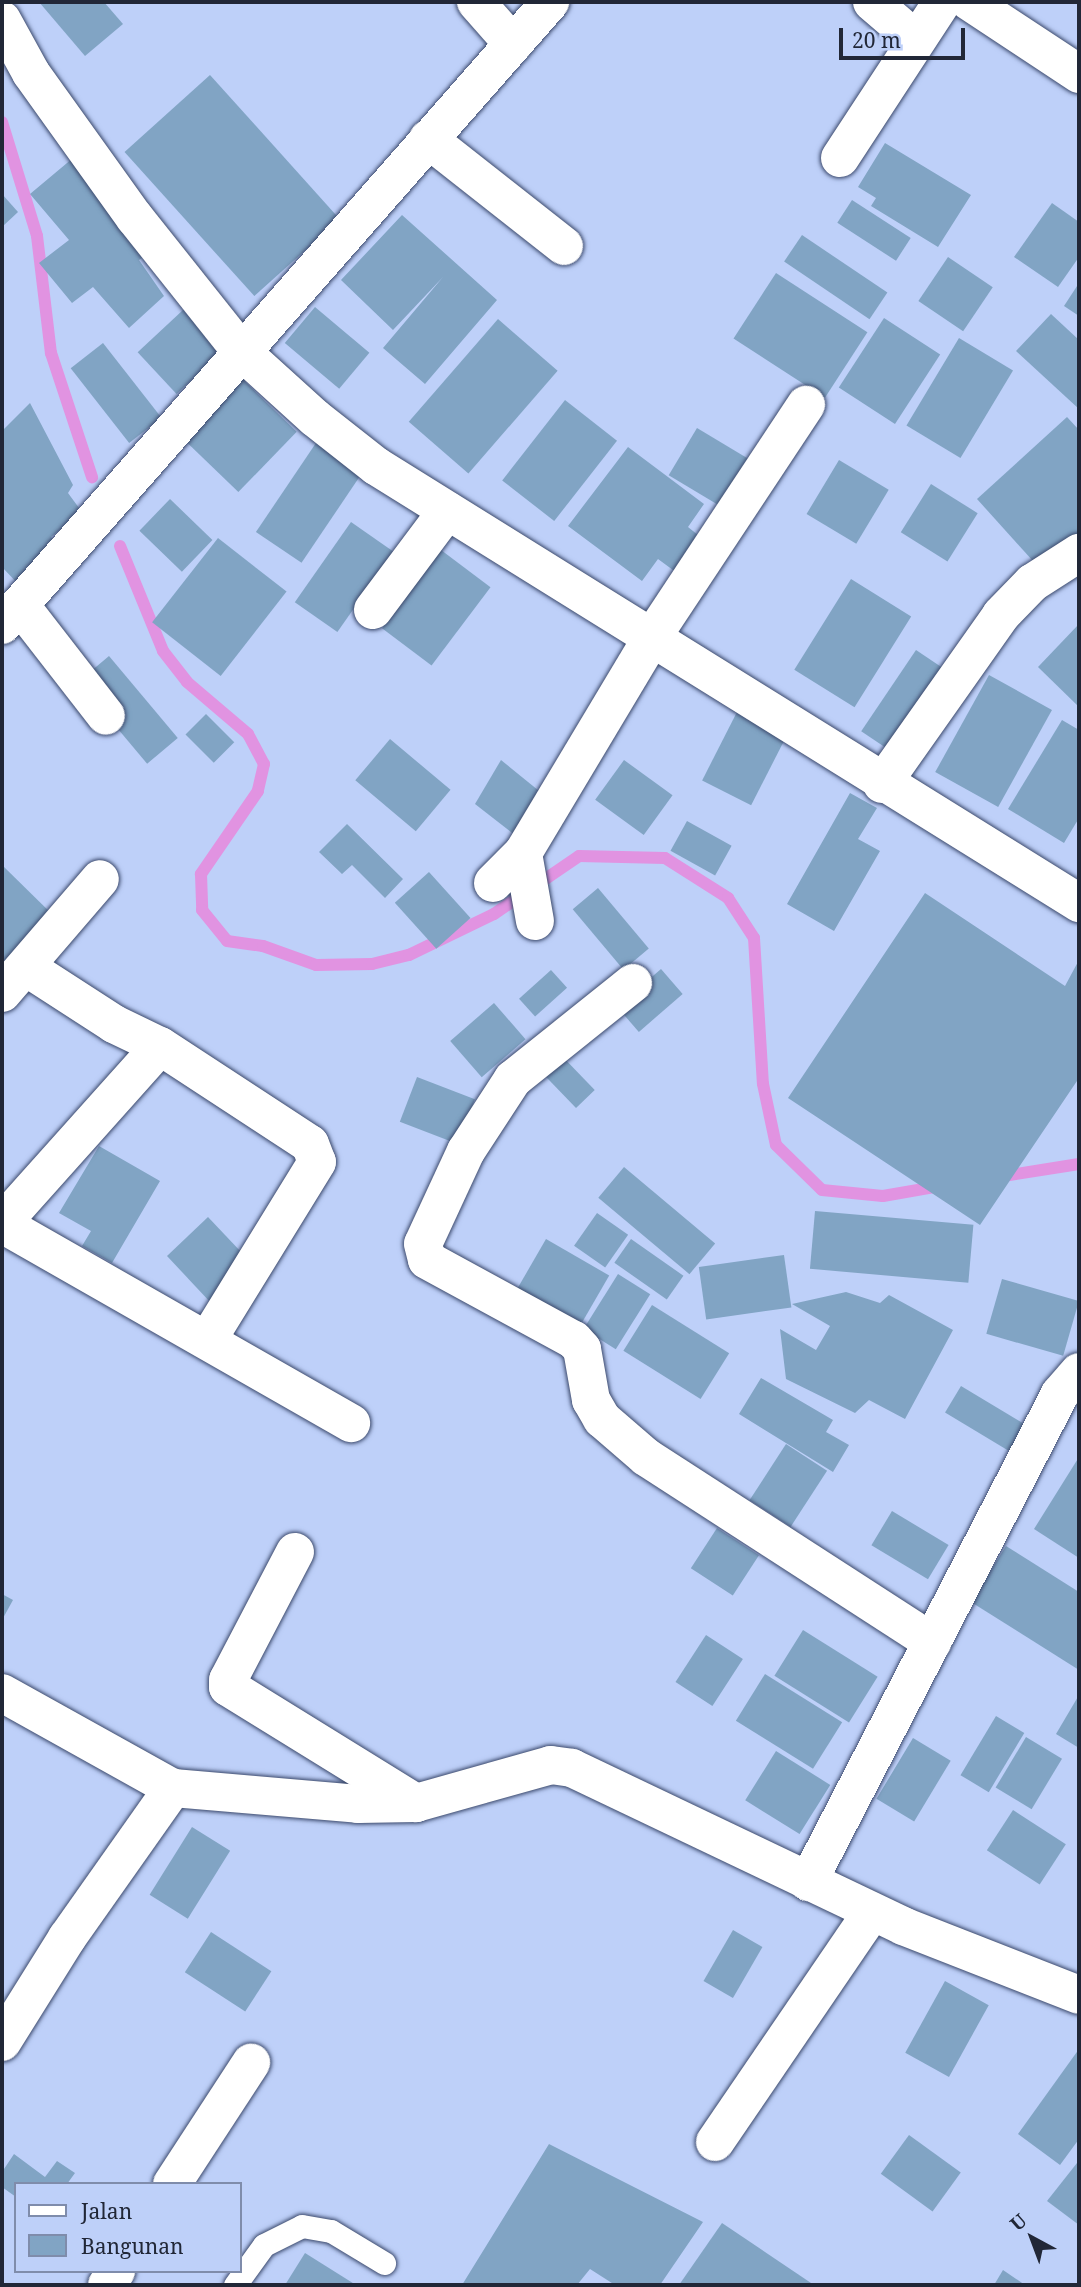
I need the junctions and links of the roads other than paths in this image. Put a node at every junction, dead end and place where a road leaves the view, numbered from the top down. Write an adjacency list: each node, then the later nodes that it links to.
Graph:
1 (476, 2): 8 (street)
2 (550, 2): 8 (street)
3 (872, 2): 7 (street)
4 (942, 2): 7 (street)
5 (971, 2): 9 (street)
6 (2, 20): 10 (street)
7 (915, 39): 12 (street)
8 (513, 44): 11 (street)
9 (1079, 74)
10 (15, 80): 14 (street)
11 (428, 139): 13 (street); 14 (street)
12 (840, 158)
13 (564, 246)
14 (240, 350): 16 (street); 19 (street)
15 (806, 405): 20 (street)
16 (447, 510): 18 (street); 20 (street)
17 (1079, 552): 22 (street)
18 (373, 610)
19 (11, 615): 21 (street)
20 (651, 639): 22 (street); 24 (street)
21 (106, 716)
22 (882, 784): 25 (street)
23 (100, 879): 26 (street)
24 (521, 885)
25 (1079, 904)
26 (14, 980): 28 (street)
27 (633, 983): 34 (street)
28 (160, 1046): 29 (street); 30 (street)
29 (2, 1223): 30 (street)
30 (208, 1339): 32 (street)
31 (1079, 1372): 34 (street)
32 (351, 1423)
33 (295, 1552): 37 (street)
34 (932, 1642): 38 (street)
35 (2, 1693): 36 (street)
36 (173, 1788): 37 (street); 41 (street)
37 (416, 1803): 38 (street)
38 (808, 1882): 39 (street)
39 (872, 1912): 40 (street); 43 (street)
40 (1079, 1995)
41 (2, 2042)
42 (251, 2063): 44 (street)
43 (715, 2142)
44 (173, 2182)
45 (384, 2263): 46 (lane)
46 (235, 2285)

